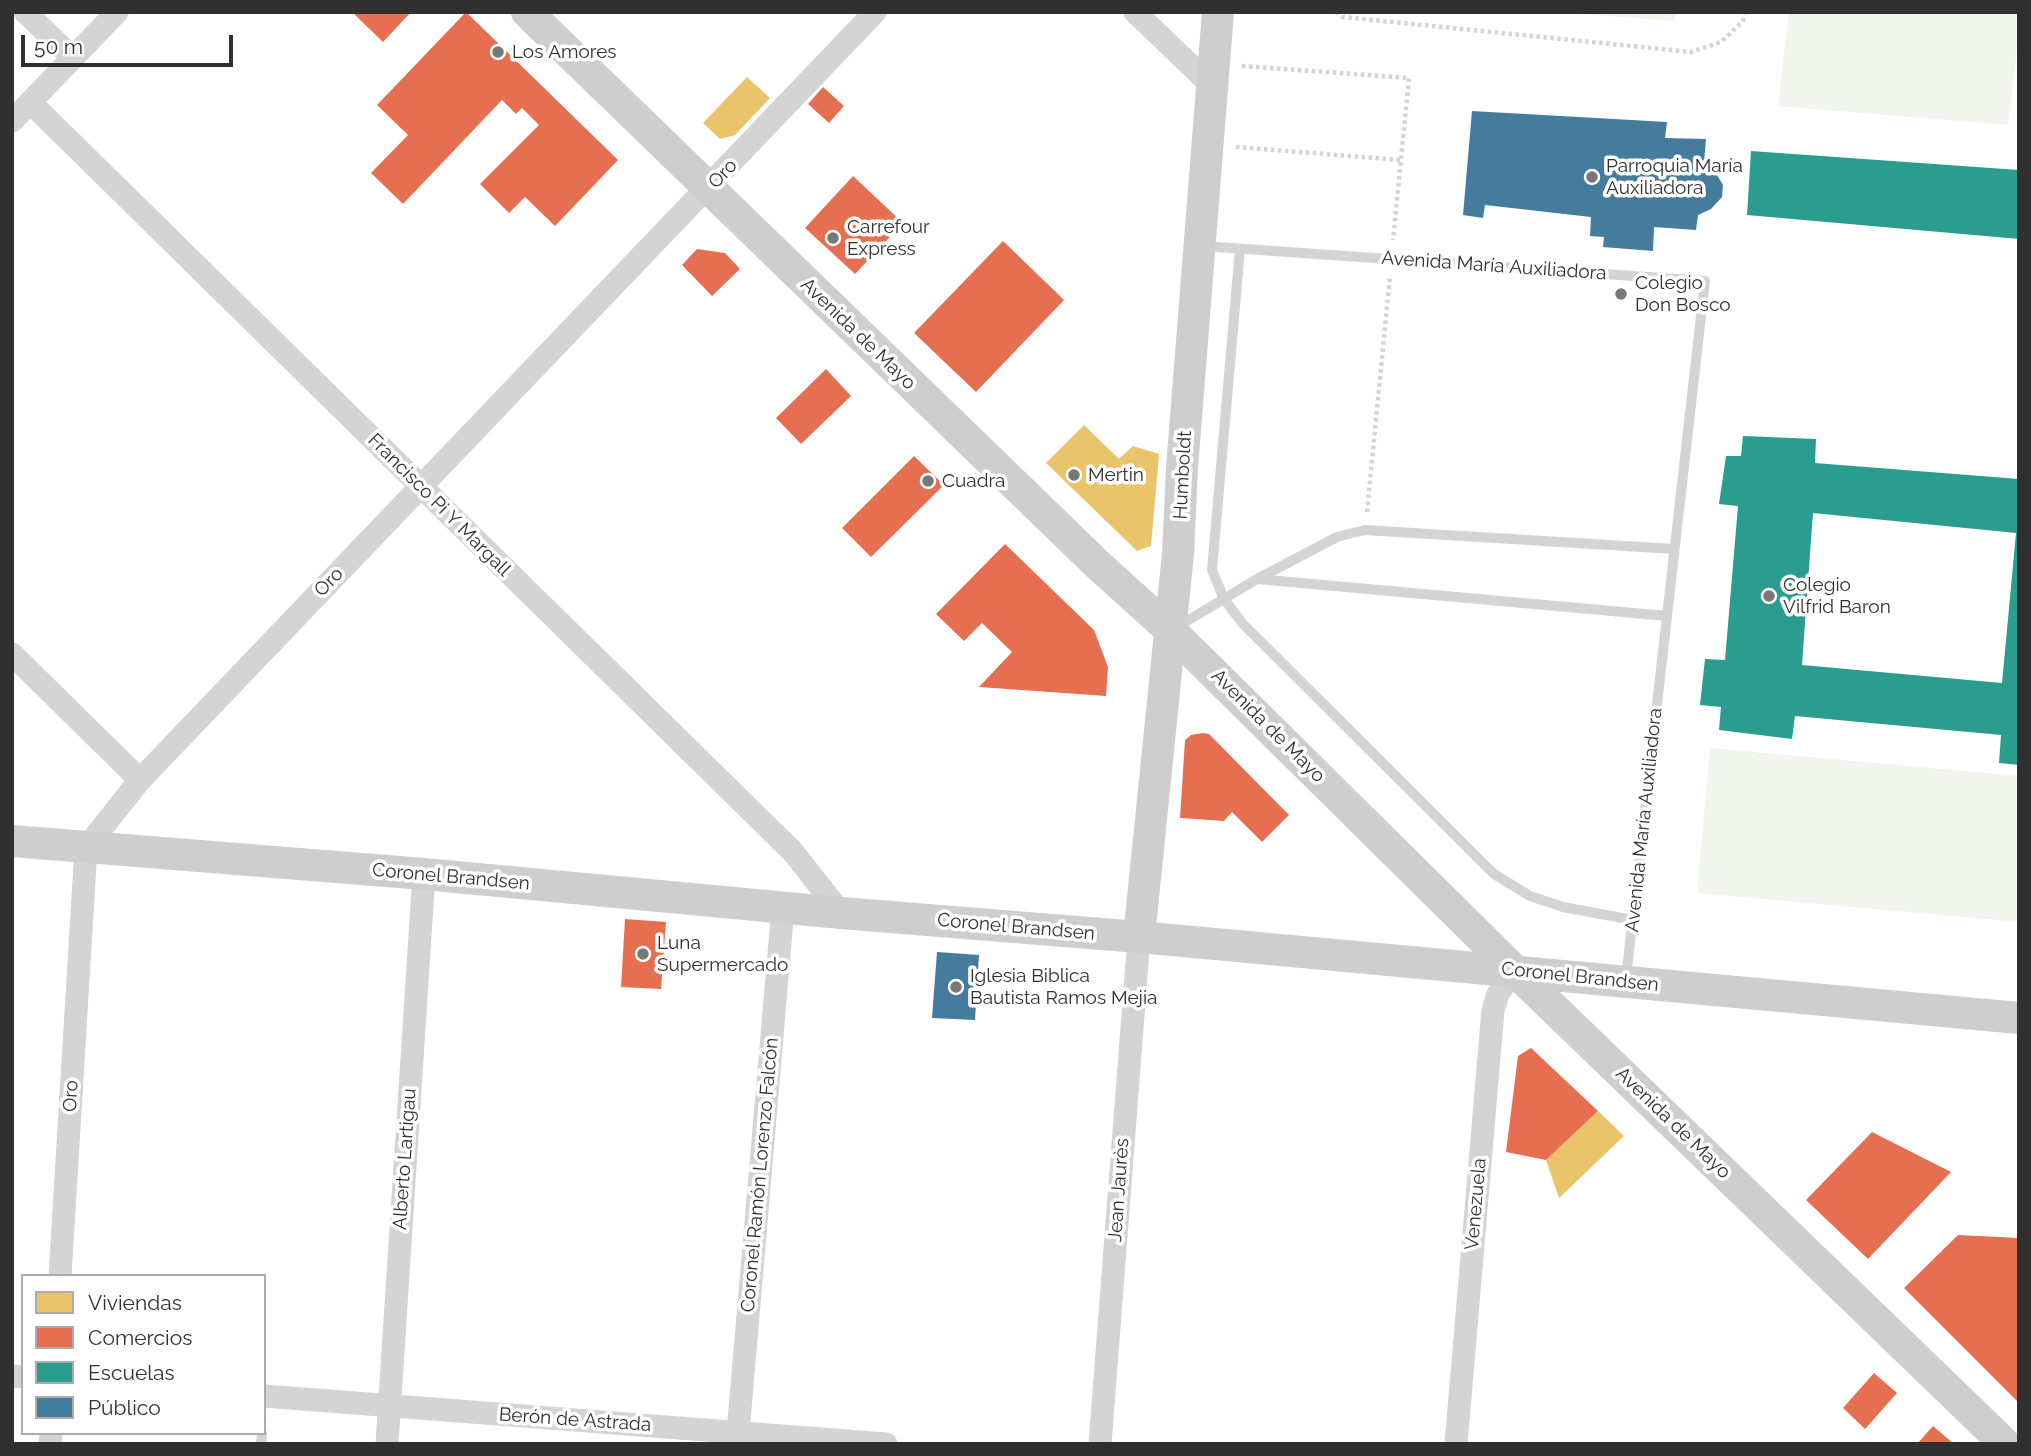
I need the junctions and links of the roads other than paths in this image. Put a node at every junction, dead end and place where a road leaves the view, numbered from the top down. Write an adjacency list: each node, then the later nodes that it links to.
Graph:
1 (25, 12): 7 (street)
2 (117, 12): 7 (street)
3 (527, 12): 11 (street, Avenida de Mayo)
4 (875, 12): 11 (street, Oro)
5 (1135, 12): 8 (street)
6 (1218, 12): 8 (street, Humboldt)
7 (73, 58): 9 (street)
8 (1213, 75): 12 (street, Humboldt)
9 (31, 103): 10 (street); 14 (street, Francisco Pi Y Margall)
10 (12, 121)
11 (708, 189): 14 (street, Oro); 19 (street, Avenida de Mayo)
12 (1199, 245): 13 (lane, Avenida María Auxiliadora); 19 (street, Humboldt)
13 (1240, 248): 15 (lane, Avenida María Auxiliadora); 17 (lane)
14 (420, 486): 21 (street, Oro); 26 (street, Francisco Pi Y Margall)
15 (1674, 549): 16 (lane); 18 (lane, Avenida María Auxiliadora)
16 (1257, 579): 17 (lane); 18 (lane)
17 (1224, 599): 19 (lane); 27 (lane)
18 (1667, 616): 27 (lane, Avenida María Auxiliadora)
19 (1170, 630): 28 (street, Humboldt); 29 (street, Avenida de Mayo)
20 (12, 654): 21 (street)
21 (140, 780): 23 (street, Oro)
22 (12, 841): 23 (street, Coronel Brandsen)
23 (86, 848): 24 (street, Coronel Brandsen); 32 (street, Oro)
24 (424, 874): 25 (street, Coronel Brandsen); 34 (street, Alberto Lartigau)
25 (783, 907): 26 (street, Coronel Brandsen); 35 (street, Coronel Ramón Lorenzo Falcón)
26 (841, 913): 28 (street, Coronel Brandsen)
27 (1633, 920): 30 (lane, Avenida María Auxiliadora)
28 (1139, 937): 29 (street, Coronel Brandsen); 38 (street, Jean Jaurès)
29 (1514, 970): 30 (street, Coronel Brandsen); 39 (street, Venezuela); 40 (street, Avenida de Mayo)
30 (1625, 983): 31 (street, Coronel Brandsen)
31 (2019, 1018)
32 (60, 1274)
33 (266, 1397): 34 (street, Berón de Astrada)
34 (389, 1406): 35 (street, Berón de Astrada); 36 (street, Alberto Lartigau)
35 (737, 1438): 37 (street, Berón de Astrada)
36 (387, 1444)
37 (886, 1444)
38 (1100, 1444)
39 (1456, 1444)
40 (2006, 1444)

